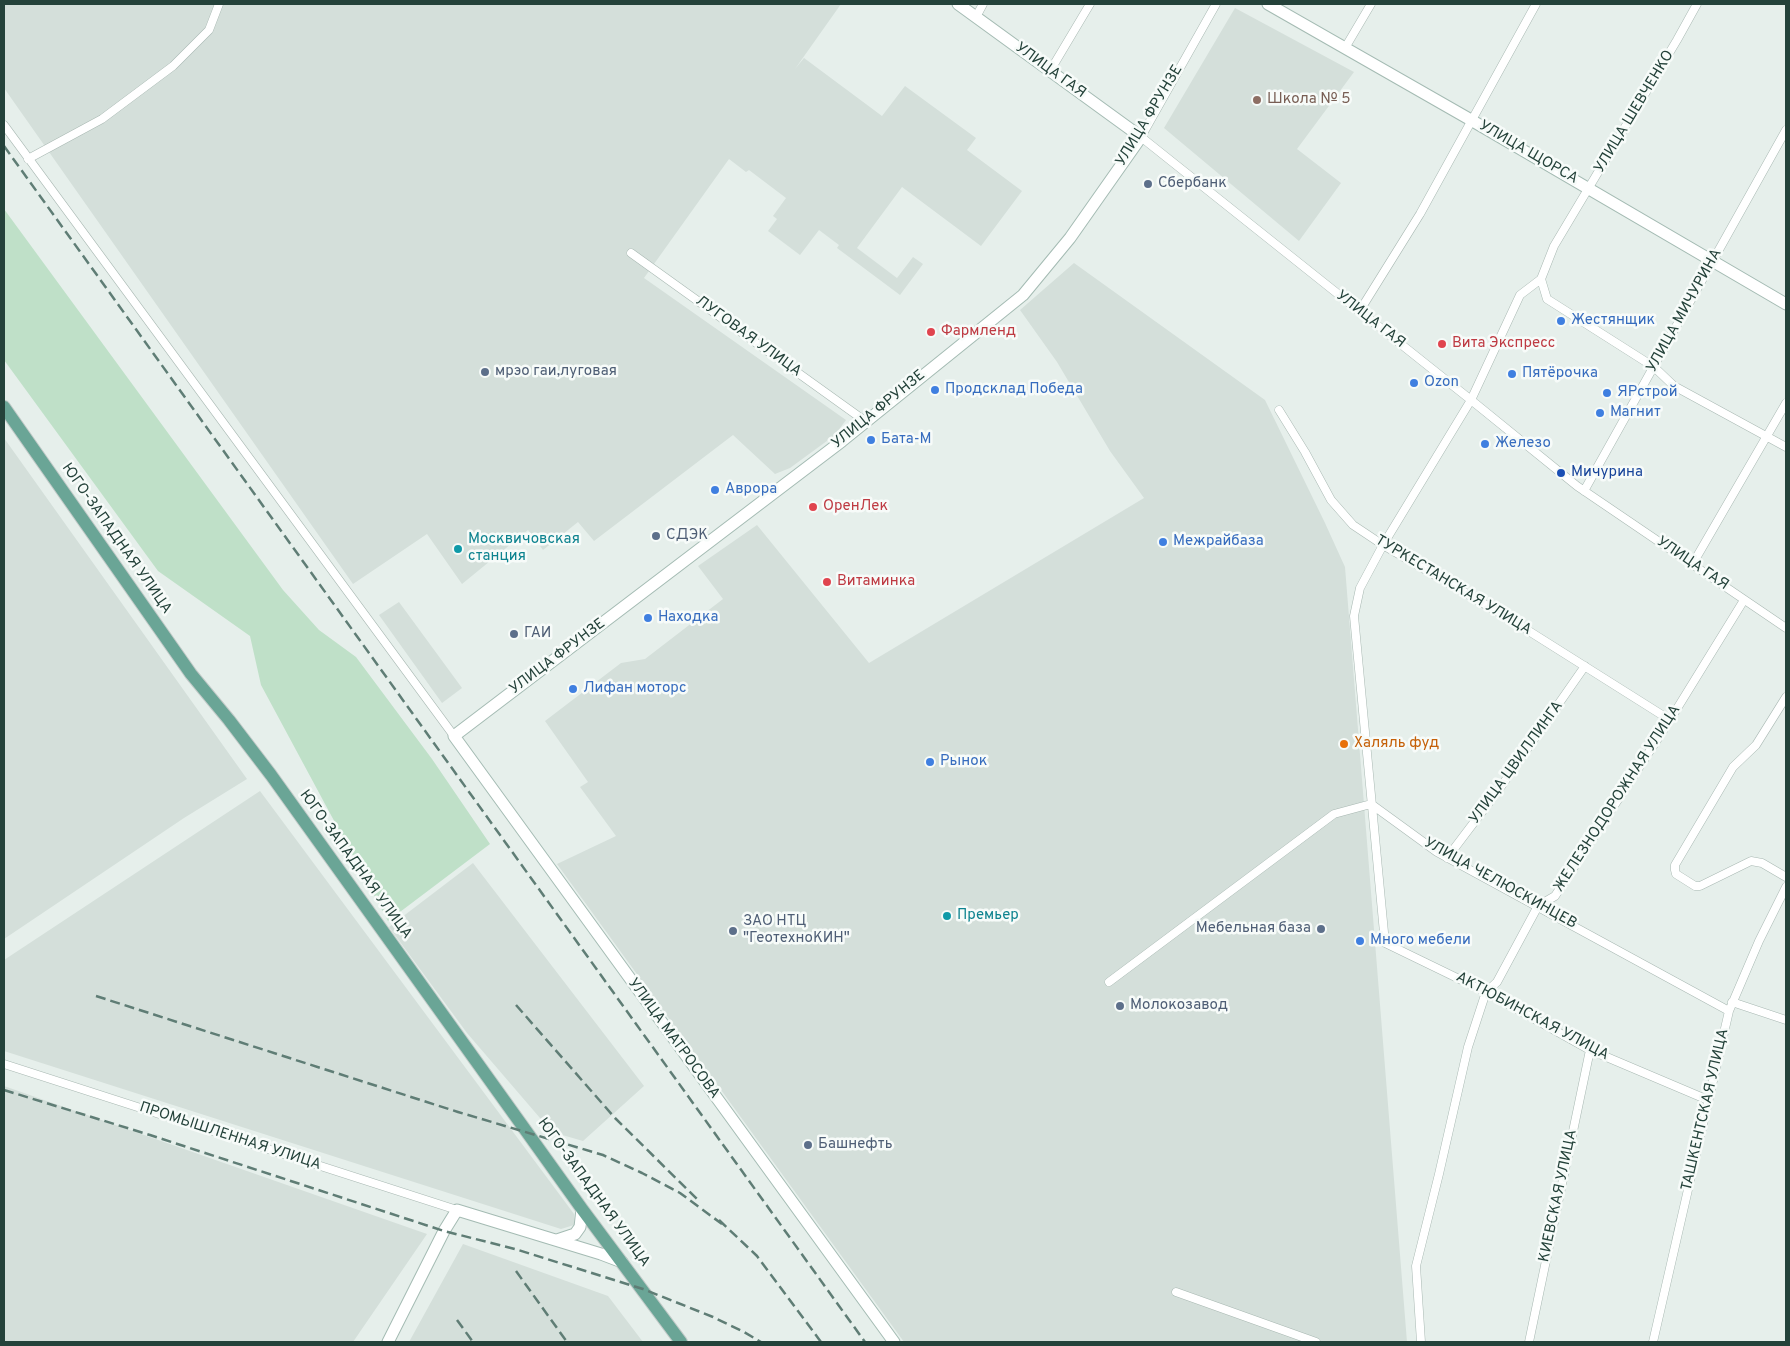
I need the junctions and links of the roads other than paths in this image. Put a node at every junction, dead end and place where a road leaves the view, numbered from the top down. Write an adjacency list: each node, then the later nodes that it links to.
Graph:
1 (219, 4): 17 (street)
2 (958, 4): 10 (street, УЛИЦА ГАЯ)
3 (983, 4): 10 (street)
4 (1090, 4): 12 (street)
5 (1216, 4): 16 (street, УЛИЦА ФРУНЗЕ)
6 (1268, 4): 11 (street, УЛИЦА ЩОРСА)
7 (1371, 4): 11 (street)
8 (1536, 4): 13 (street)
9 (1697, 4): 18 (street, УЛИЦА ШЕВЧЕНКО)
10 (976, 16): 12 (street, УЛИЦА ГАЯ)
11 (1345, 48): 13 (street, УЛИЦА ЩОРСА)
12 (1050, 71): 16 (street, УЛИЦА ГАЯ)
13 (1471, 120): 18 (street, УЛИЦА ЩОРСА); 23 (street)
14 (4, 125): 17 (street)
15 (1786, 130): 20 (street, УЛИЦА МИЧУРИНА)
16 (1141, 137): 23 (street, УЛИЦА ГАЯ); 29 (street, УЛИЦА ФРУНЗЕ)
17 (28, 159): 40 (street)
18 (1589, 189): 20 (street, УЛИЦА ЩОРСА); 21 (street, УЛИЦА ШЕВЧЕНКО)
19 (631, 253): 29 (street, ЛУГОВАЯ УЛИЦА)
20 (1713, 262): 22 (street, УЛИЦА ЩОРСА); 24 (street, УЛИЦА МИЧУРИНА)
21 (1541, 279): 24 (street); 25 (street)
22 (1786, 304)
23 (1359, 312): 25 (street, УЛИЦА ГАЯ)
24 (1654, 366): 30 (street); 32 (street, УЛИЦА МИЧУРИНА)
25 (1471, 400): 32 (street, УЛИЦА ГАЯ); 33 (street)
26 (1786, 403): 30 (street)
27 (4, 407): 54 (main road, ЮГО-ЗАПАДНАЯ УЛИЦА)
28 (1279, 410): 33 (street, ТУРКЕСТАНСКАЯ УЛИЦА)
29 (865, 421): 40 (street, УЛИЦА ФРУНЗЕ)
30 (1767, 436): 31 (street); 34 (street)
31 (1786, 446)
32 (1584, 491): 34 (street, УЛИЦА ГАЯ)
33 (1383, 545): 37 (street, ТУРКЕСТАНСКАЯ УЛИЦА); 41 (street)
34 (1692, 565): 35 (street, УЛИЦА ГАЯ)
35 (1744, 600): 36 (street, УЛИЦА ГАЯ); 39 (street, ЖЕЛЕЗНОДОРОЖНАЯ УЛИЦА)
36 (1786, 628)
37 (1585, 666): 39 (street, ТУРКЕСТАНСКАЯ УЛИЦА); 42 (street, УЛИЦА ЦВИЛЛИНГА)
38 (1786, 697): 43 (street)
39 (1670, 720): 45 (street, ЖЕЛЕЗНОДОРОЖНАЯ УЛИЦА)
40 (454, 736): 61 (street, УЛИЦА МАТРОСОВА)
41 (1371, 804): 42 (street, УЛИЦА ЧЕЛЮСКИНЦЕВ); 46 (street); 47 (street, АКТЮБИНСКАЯ УЛИЦА)
42 (1447, 858): 45 (street, УЛИЦА ЧЕЛЮСКИНЦЕВ)
43 (1786, 877)
44 (1786, 887): 48 (street, ТАШКЕНТСКАЯ УЛИЦА)
45 (1538, 906): 47 (street, ЖЕЛЕЗНОДОРОЖНАЯ УЛИЦА); 49 (street, УЛИЦА ЧЕЛЮСКИНЦЕВ)
46 (1109, 982)
47 (1486, 992): 51 (street, АКТЮБИНСКАЯ УЛИЦА); 63 (street, ЖЕЛЕЗНОДОРОЖНАЯ УЛИЦА)
48 (1732, 1002): 49 (street, ТАШКЕНТСКАЯ УЛИЦА); 50 (street)
49 (1729, 1010): 53 (street, ТАШКЕНТСКАЯ УЛИЦА)
50 (1786, 1020)
51 (1590, 1050): 53 (street, АКТЮБИНСКАЯ УЛИЦА); 64 (street, КИЕВСКАЯ УЛИЦА)
52 (4, 1064): 55 (street, ПРОМЫШЛЕННАЯ УЛИЦА)
53 (1708, 1100): 65 (street, ТАШКЕНТСКАЯ УЛИЦА)
54 (582, 1209): 56 (street); 57 (main road, ЮГО-ЗАПАДНАЯ УЛИЦА)
55 (457, 1210): 56 (street); 59 (street)
56 (558, 1240): 57 (street)
57 (622, 1262): 60 (main road, ЮГО-ЗАПАДНАЯ УЛИЦА)
58 (1176, 1292): 62 (street)
59 (388, 1342)
60 (681, 1342)
61 (894, 1342)
62 (1316, 1342)
63 (1421, 1342)
64 (1529, 1342)
65 (1653, 1342)

